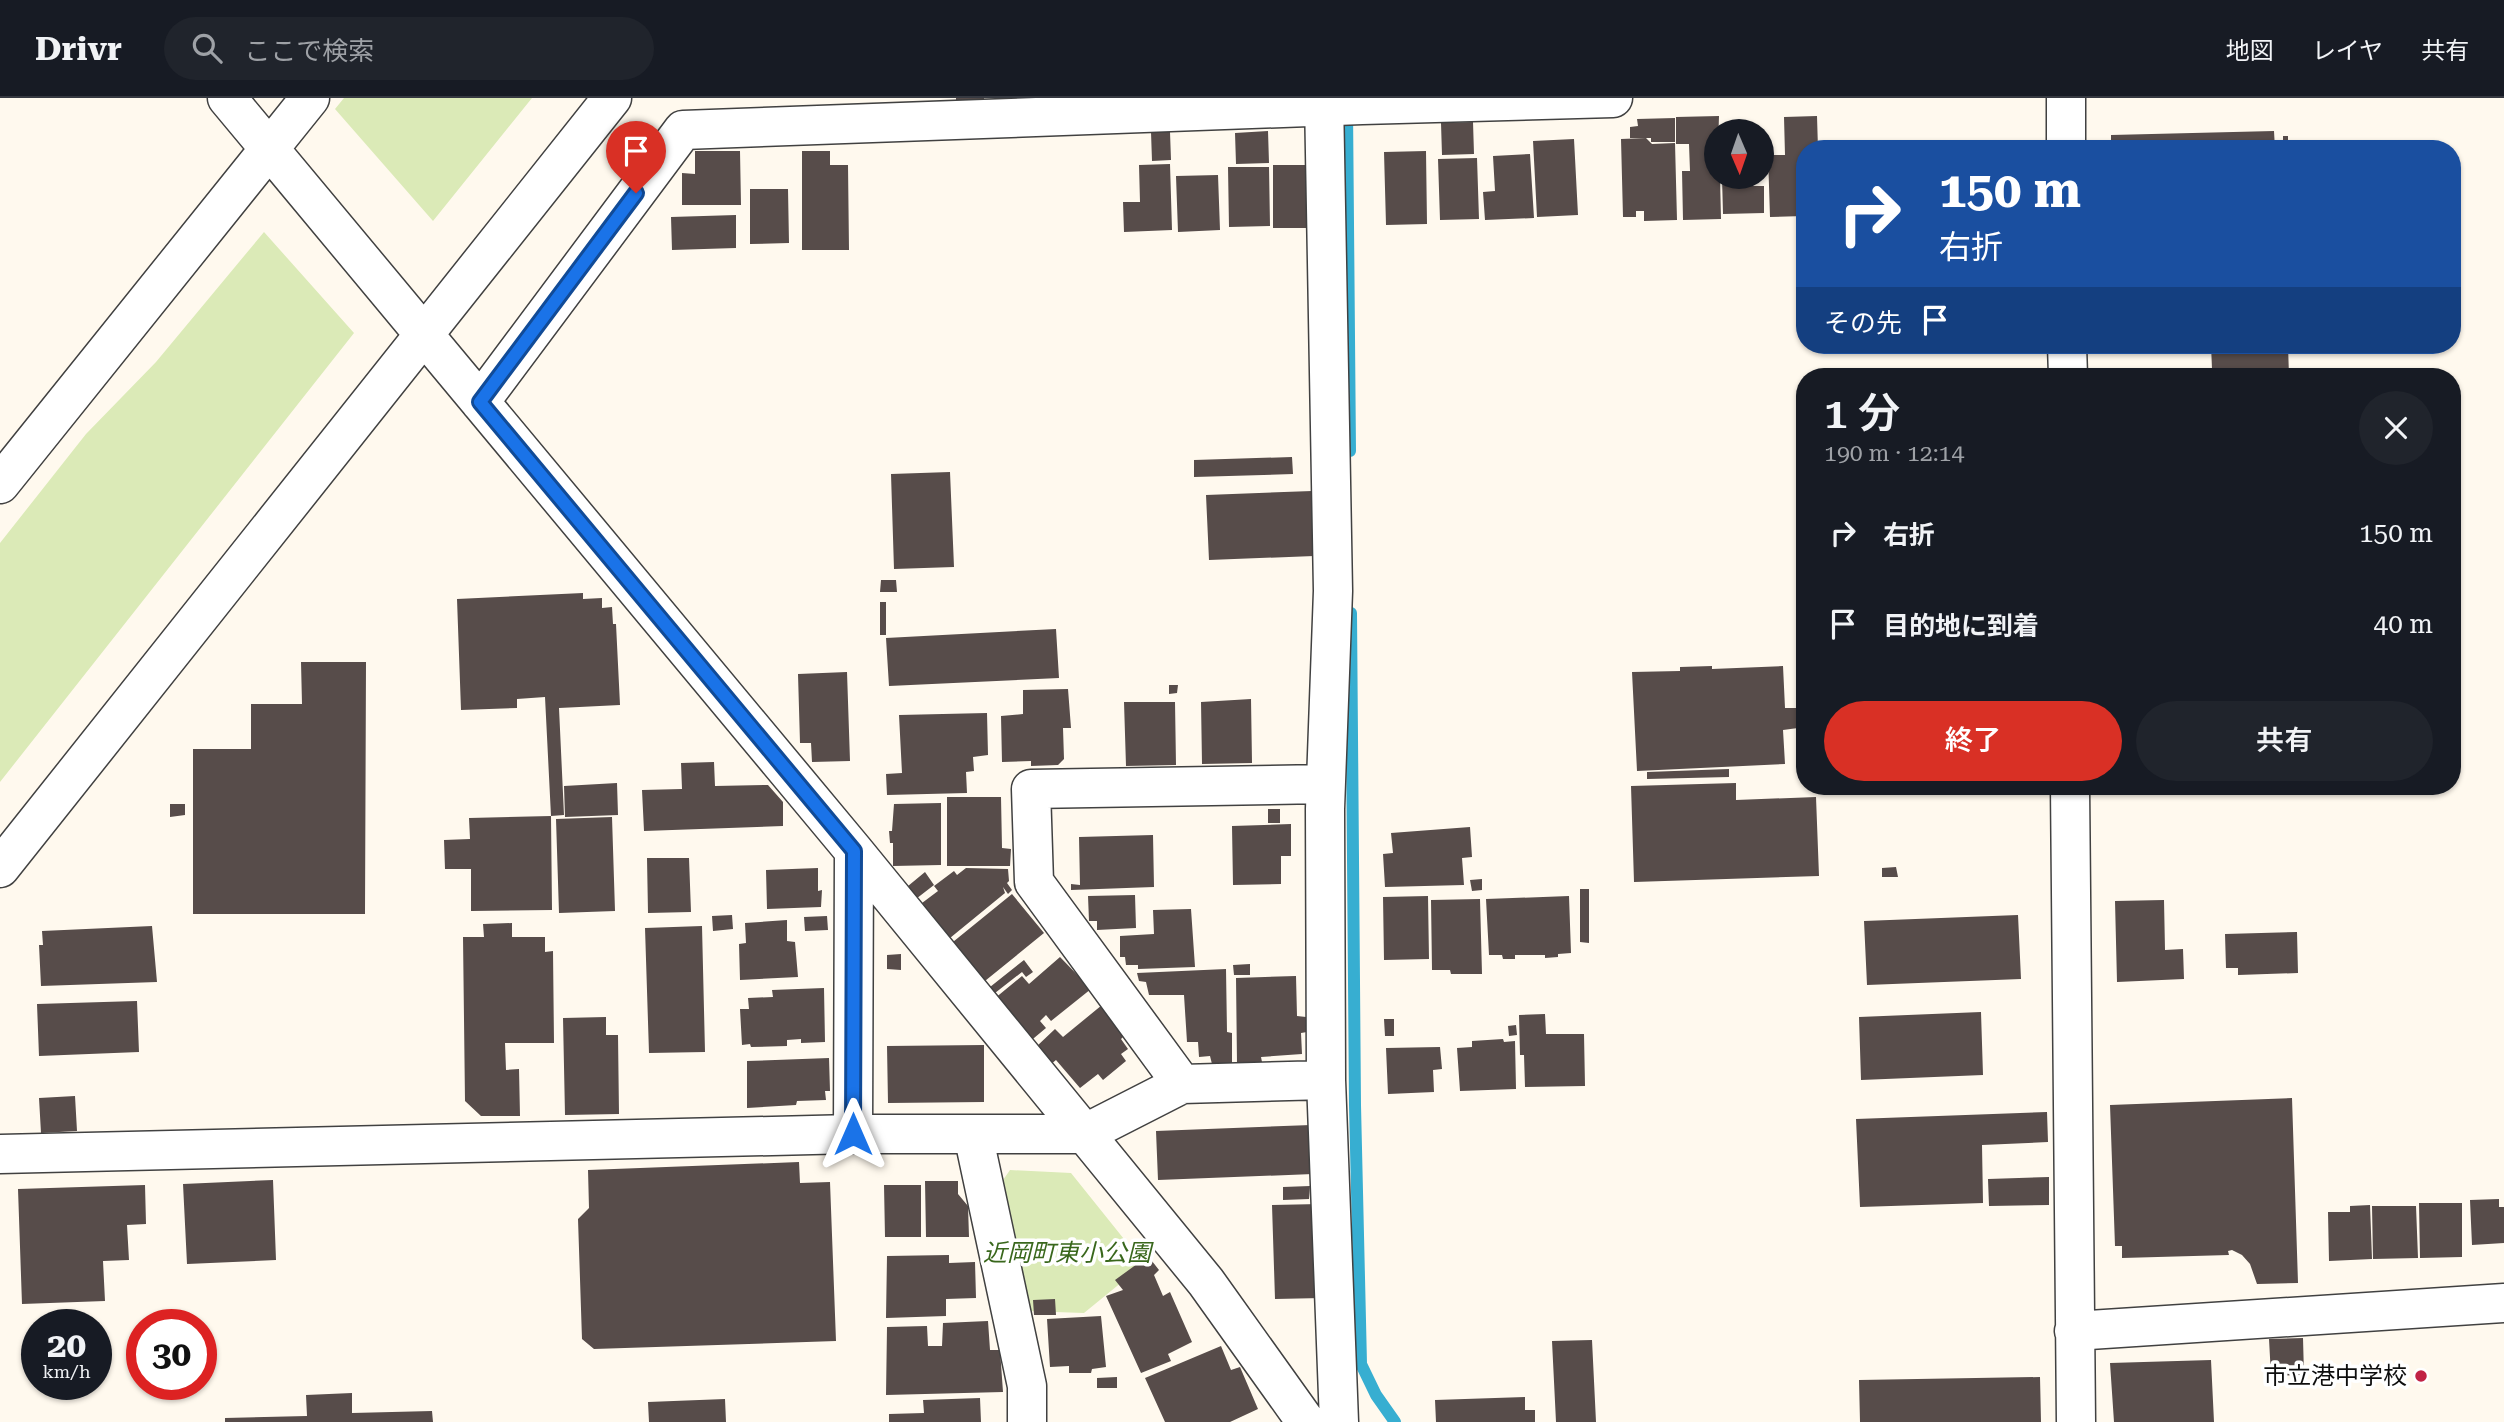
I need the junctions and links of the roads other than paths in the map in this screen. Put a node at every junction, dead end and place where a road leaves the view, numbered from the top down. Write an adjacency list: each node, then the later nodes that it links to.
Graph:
1 (228, 98): 10 (street)
2 (310, 98): 10 (street)
3 (612, 98): 11 (street)
4 (1592, 98): 5 (street); 7 (street)
5 (1614, 98)
6 (2066, 98): 9 (street)
7 (1324, 102): 8 (street); 14 (street)
8 (1094, 106): 12 (street)
9 (2066, 140)
10 (270, 149): 11 (street); 13 (street)
11 (425, 337): 12 (street); 17 (street)
12 (480, 402): 16 (street)
13 (0, 484)
14 (1325, 784): 18 (street); 19 (street)
15 (2070, 795): 25 (street)
16 (854, 851): 20 (street); 22 (street)
17 (0, 868)
18 (1326, 1080): 19 (street); 28 (street)
19 (1182, 1084): 22 (street)
20 (853, 1134): 21 (street); 23 (street)
21 (973, 1134): 22 (street); 26 (street)
22 (1084, 1134): 27 (street)
23 (0, 1154)
24 (2504, 1303): 25 (street)
25 (2074, 1331): 29 (street)
26 (1027, 1422)
27 (1306, 1422)
28 (1339, 1422)
29 (2076, 1422)

